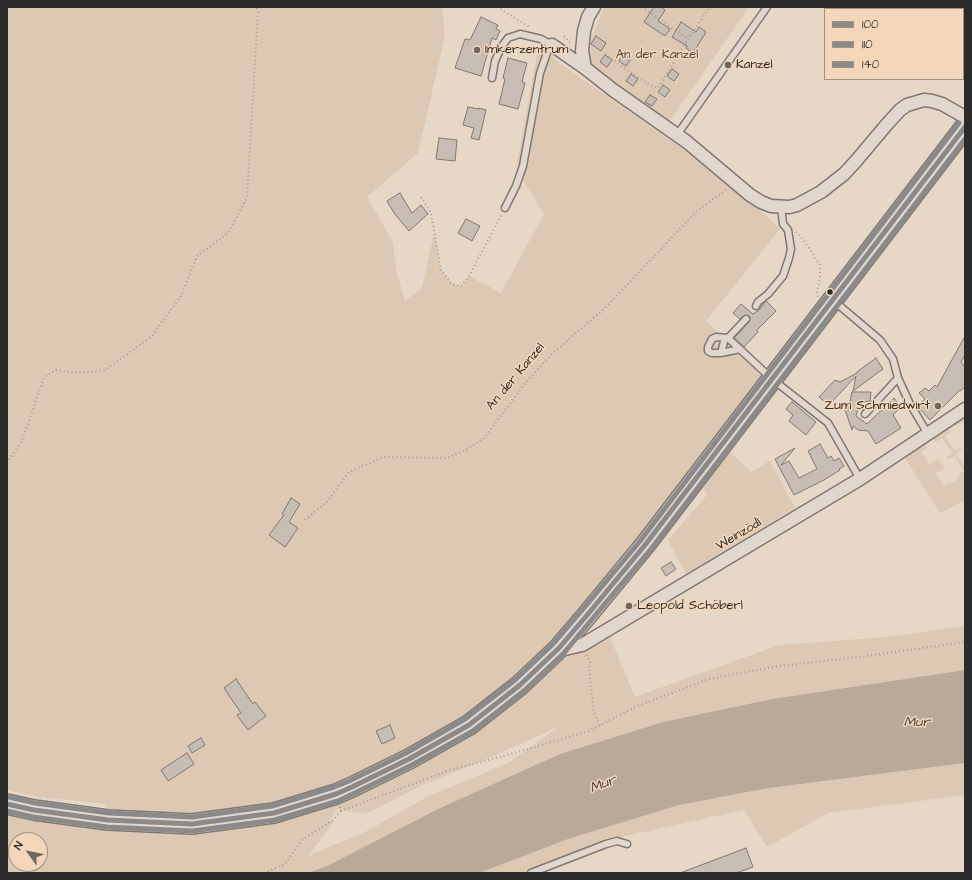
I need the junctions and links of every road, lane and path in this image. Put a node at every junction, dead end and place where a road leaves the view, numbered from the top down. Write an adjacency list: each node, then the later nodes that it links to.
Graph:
1 (256, 7): 32 (path)
2 (497, 7): 7 (path)
3 (594, 7): 11 (street)
4 (642, 7): 8 (path)
5 (710, 7): 8 (path)
6 (767, 7): 15 (lane)
7 (534, 30)
8 (688, 39): 10 (path)
9 (552, 45): 11 (street); 12 (lane); 19 (lane)
10 (605, 54)
11 (585, 68): 15 (street)
12 (492, 78)
13 (965, 117): 18 (street)
14 (965, 127): 21 (main road)
15 (677, 135): 16 (street)
16 (736, 182): 18 (street); 34 (path, An der Kanzel)
17 (421, 196): 19 (path)
18 (781, 207): 22 (lane)
19 (505, 208)
20 (794, 228): 21 (path)
21 (826, 300): 27 (lane); 28 (main road)
22 (756, 306)
23 (746, 318): 24 (lane)
24 (727, 338): 25 (lane); 26 (lane); 26 (lane)
25 (740, 349): 26 (lane); 28 (lane)
26 (721, 353)
27 (898, 378): 30 (lane); 31 (lane)
28 (772, 379): 33 (lane); 37 (main road)
29 (965, 409): 31 (street, Weinzödl)
30 (865, 414)
31 (928, 434): 33 (street, Weinzödl)
32 (7, 463)
33 (860, 478): 36 (street, Weinzödl)
34 (305, 520)
35 (965, 642): 38 (path)
36 (582, 645): 37 (street, Weinzödl); 38 (path)
37 (559, 648): 39 (main road)
38 (600, 725): 39 (path)
39 (338, 803): 40 (main road); 42 (path)
40 (7, 804)
41 (627, 844): 43 (lane)
42 (264, 873)
43 (531, 873)

